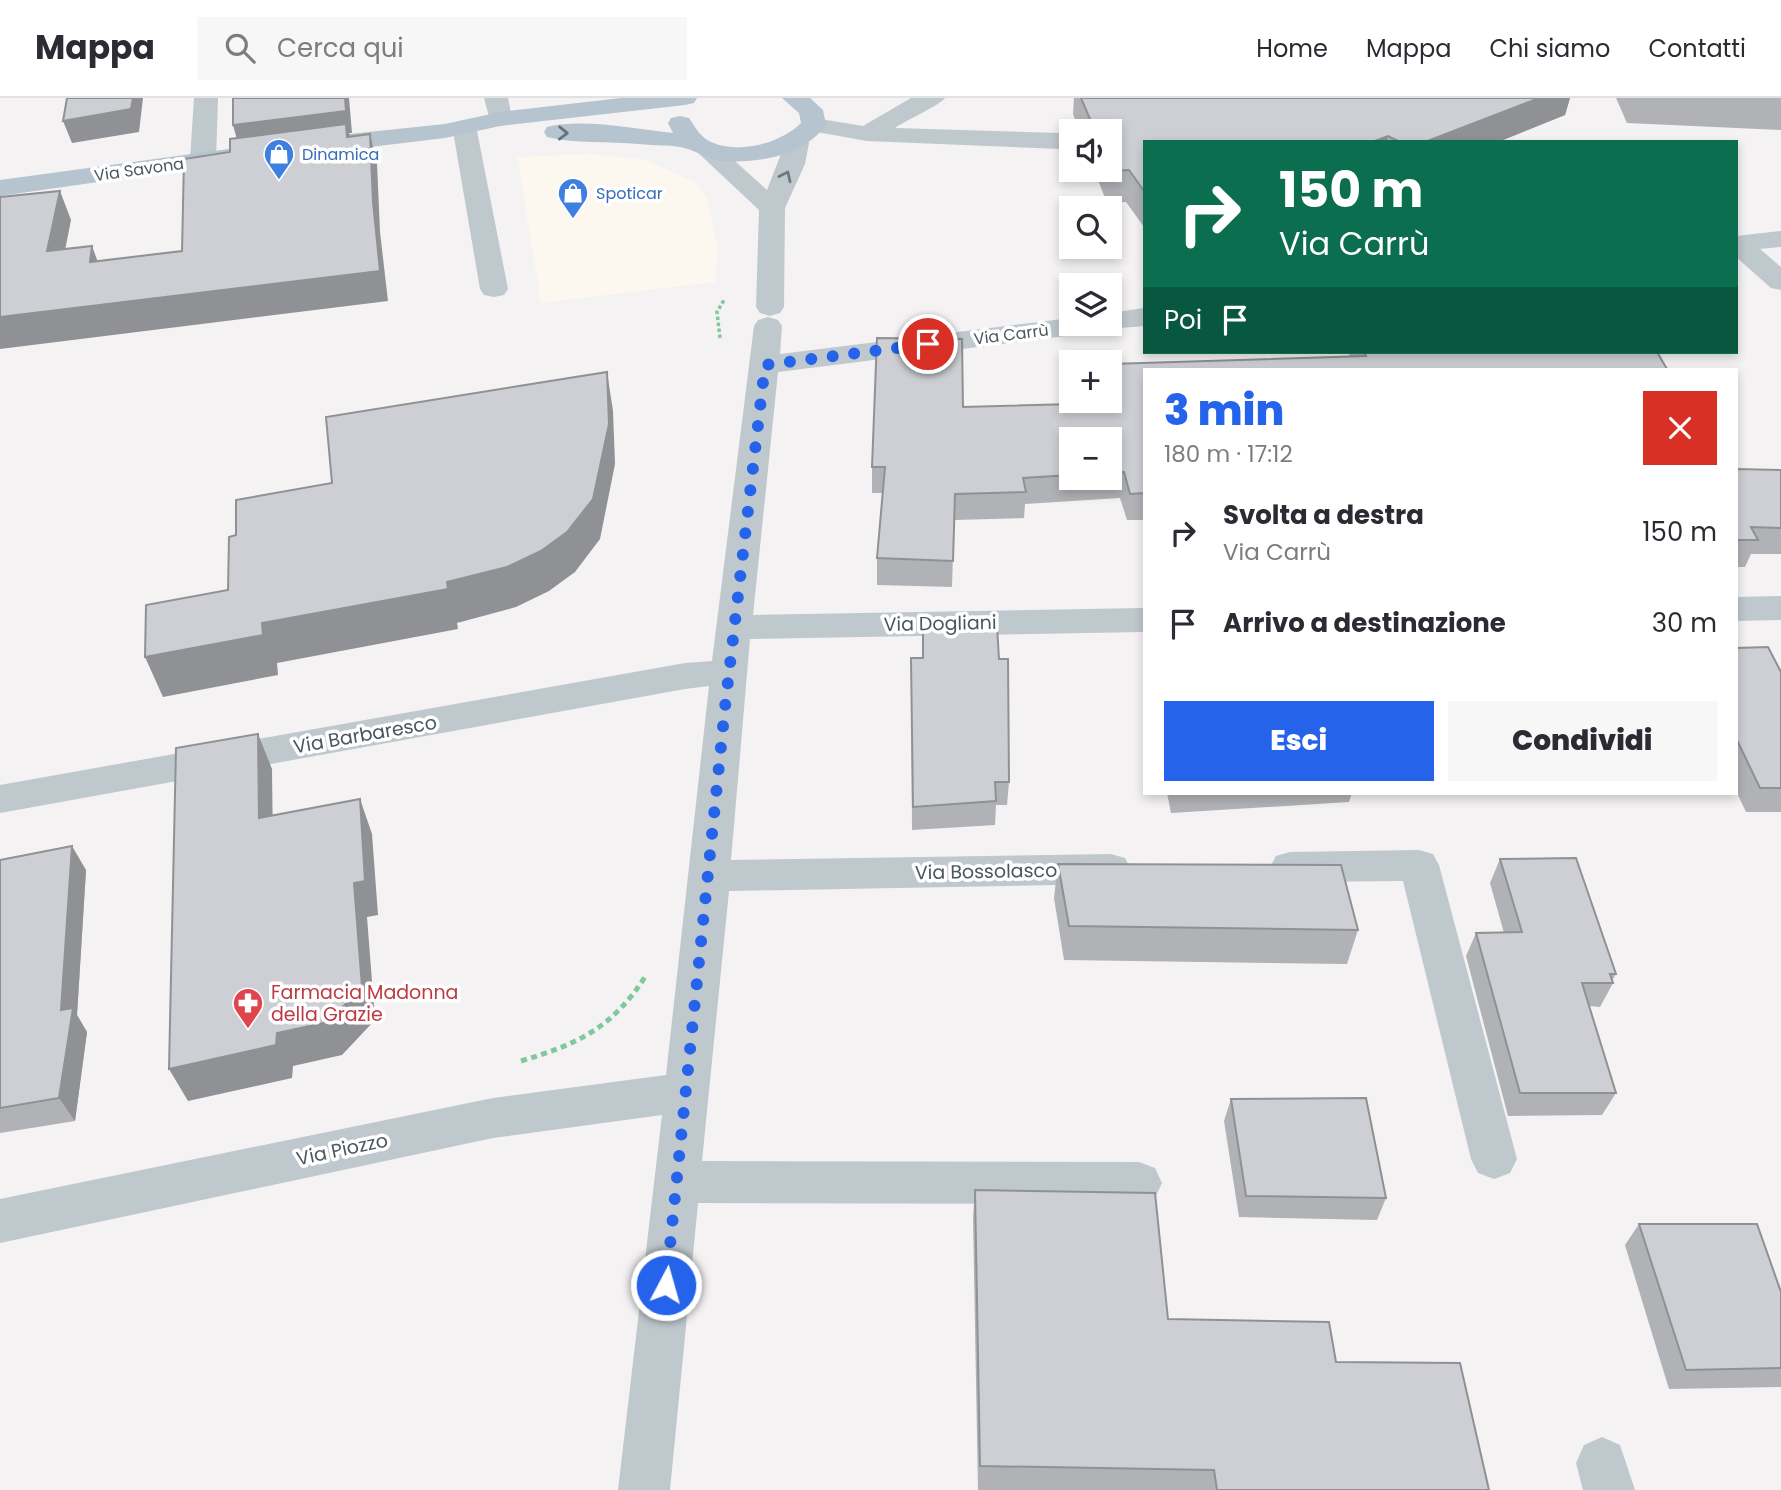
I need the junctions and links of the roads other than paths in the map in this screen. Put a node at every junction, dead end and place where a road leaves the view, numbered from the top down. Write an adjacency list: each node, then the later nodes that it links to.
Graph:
1 (206, 98): 14 (street)
2 (685, 98): 6 (main road)
3 (706, 98): 11 (main road)
4 (794, 98): 7 (main road)
5 (933, 98): 9 (street)
6 (498, 109): 8 (main road)
7 (814, 123): 9 (street); 11 (main road); 16 (street, one-way to 7)
8 (455, 131): 11 (main road, one-way to 11); 12 (main road); 21 (street)
9 (867, 134): 10 (street)
10 (1059, 141)
11 (699, 145): 16 (street)
12 (296, 148)
13 (256, 153): 14 (main road, Via Savona)
14 (203, 160): 15 (main road, Via Savona)
15 (0, 188)
16 (772, 208): 25 (street)
17 (1781, 239): 18 (street)
18 (1738, 244)
19 (1738, 245): 20 (street)
20 (1781, 282)
21 (494, 289)
22 (1143, 317): 23 (street)
23 (1122, 320)
24 (1059, 328): 25 (street, Via Carrù)
25 (765, 365): 29 (street)
26 (1781, 608): 27 (street)
27 (1738, 609)
28 (1143, 620): 29 (street, Via Dogliani)
29 (736, 627): 30 (street)
30 (730, 671): 31 (street, Via Barbaresco); 34 (street)
31 (0, 799)
32 (1252, 867): 36 (street)
33 (1141, 869): 34 (street, Via Bossolasco)
34 (710, 876): 35 (street)
35 (686, 1092): 37 (street); 39 (street, Via Piozzo)
36 (1494, 1159)
37 (678, 1182): 38 (street); 40 (street)
38 (1139, 1183)
39 (0, 1222)
40 (644, 1490)

